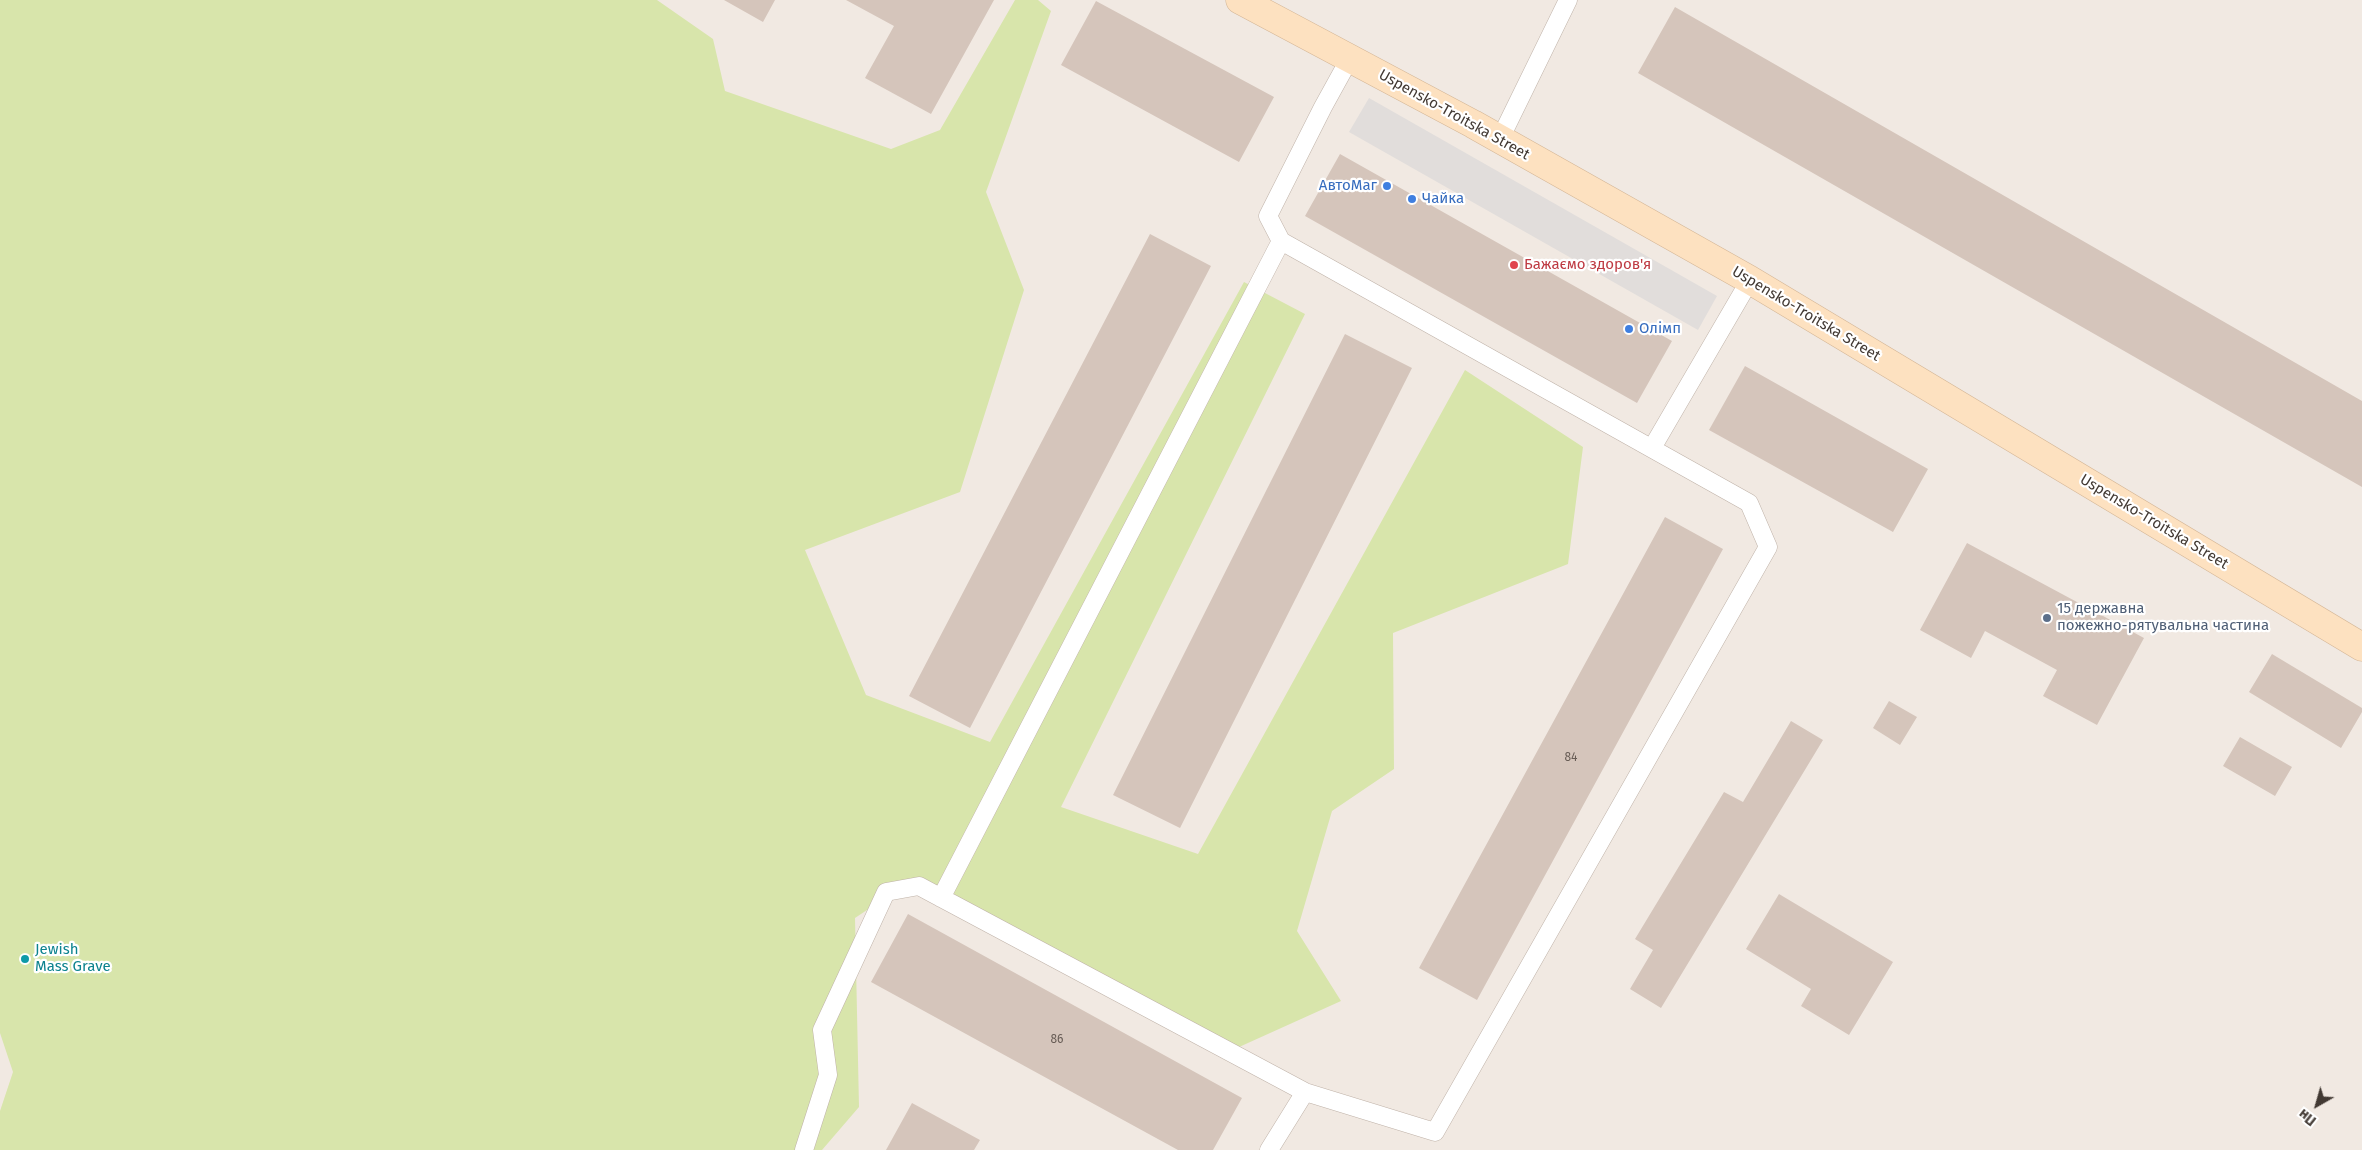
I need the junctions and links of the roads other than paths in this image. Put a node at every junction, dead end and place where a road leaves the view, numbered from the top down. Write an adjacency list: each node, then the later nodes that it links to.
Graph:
1 (1240, 0): 3 (main road, Uspensko-Troitska Street)
2 (1568, 0): 4 (lane)
3 (1350, 58): 4 (main road, Uspensko-Troitska Street); 5 (lane)
4 (1500, 139): 6 (main road, Uspensko-Troitska Street)
5 (1281, 241): 7 (lane); 9 (lane)
6 (1750, 280): 7 (lane); 8 (main road, Uspensko-Troitska Street)
7 (1652, 448): 10 (lane)
8 (2362, 647)
9 (941, 898): 10 (lane); 11 (lane)
10 (1305, 1092): 12 (lane)
11 (804, 1150)
12 (1269, 1150)

